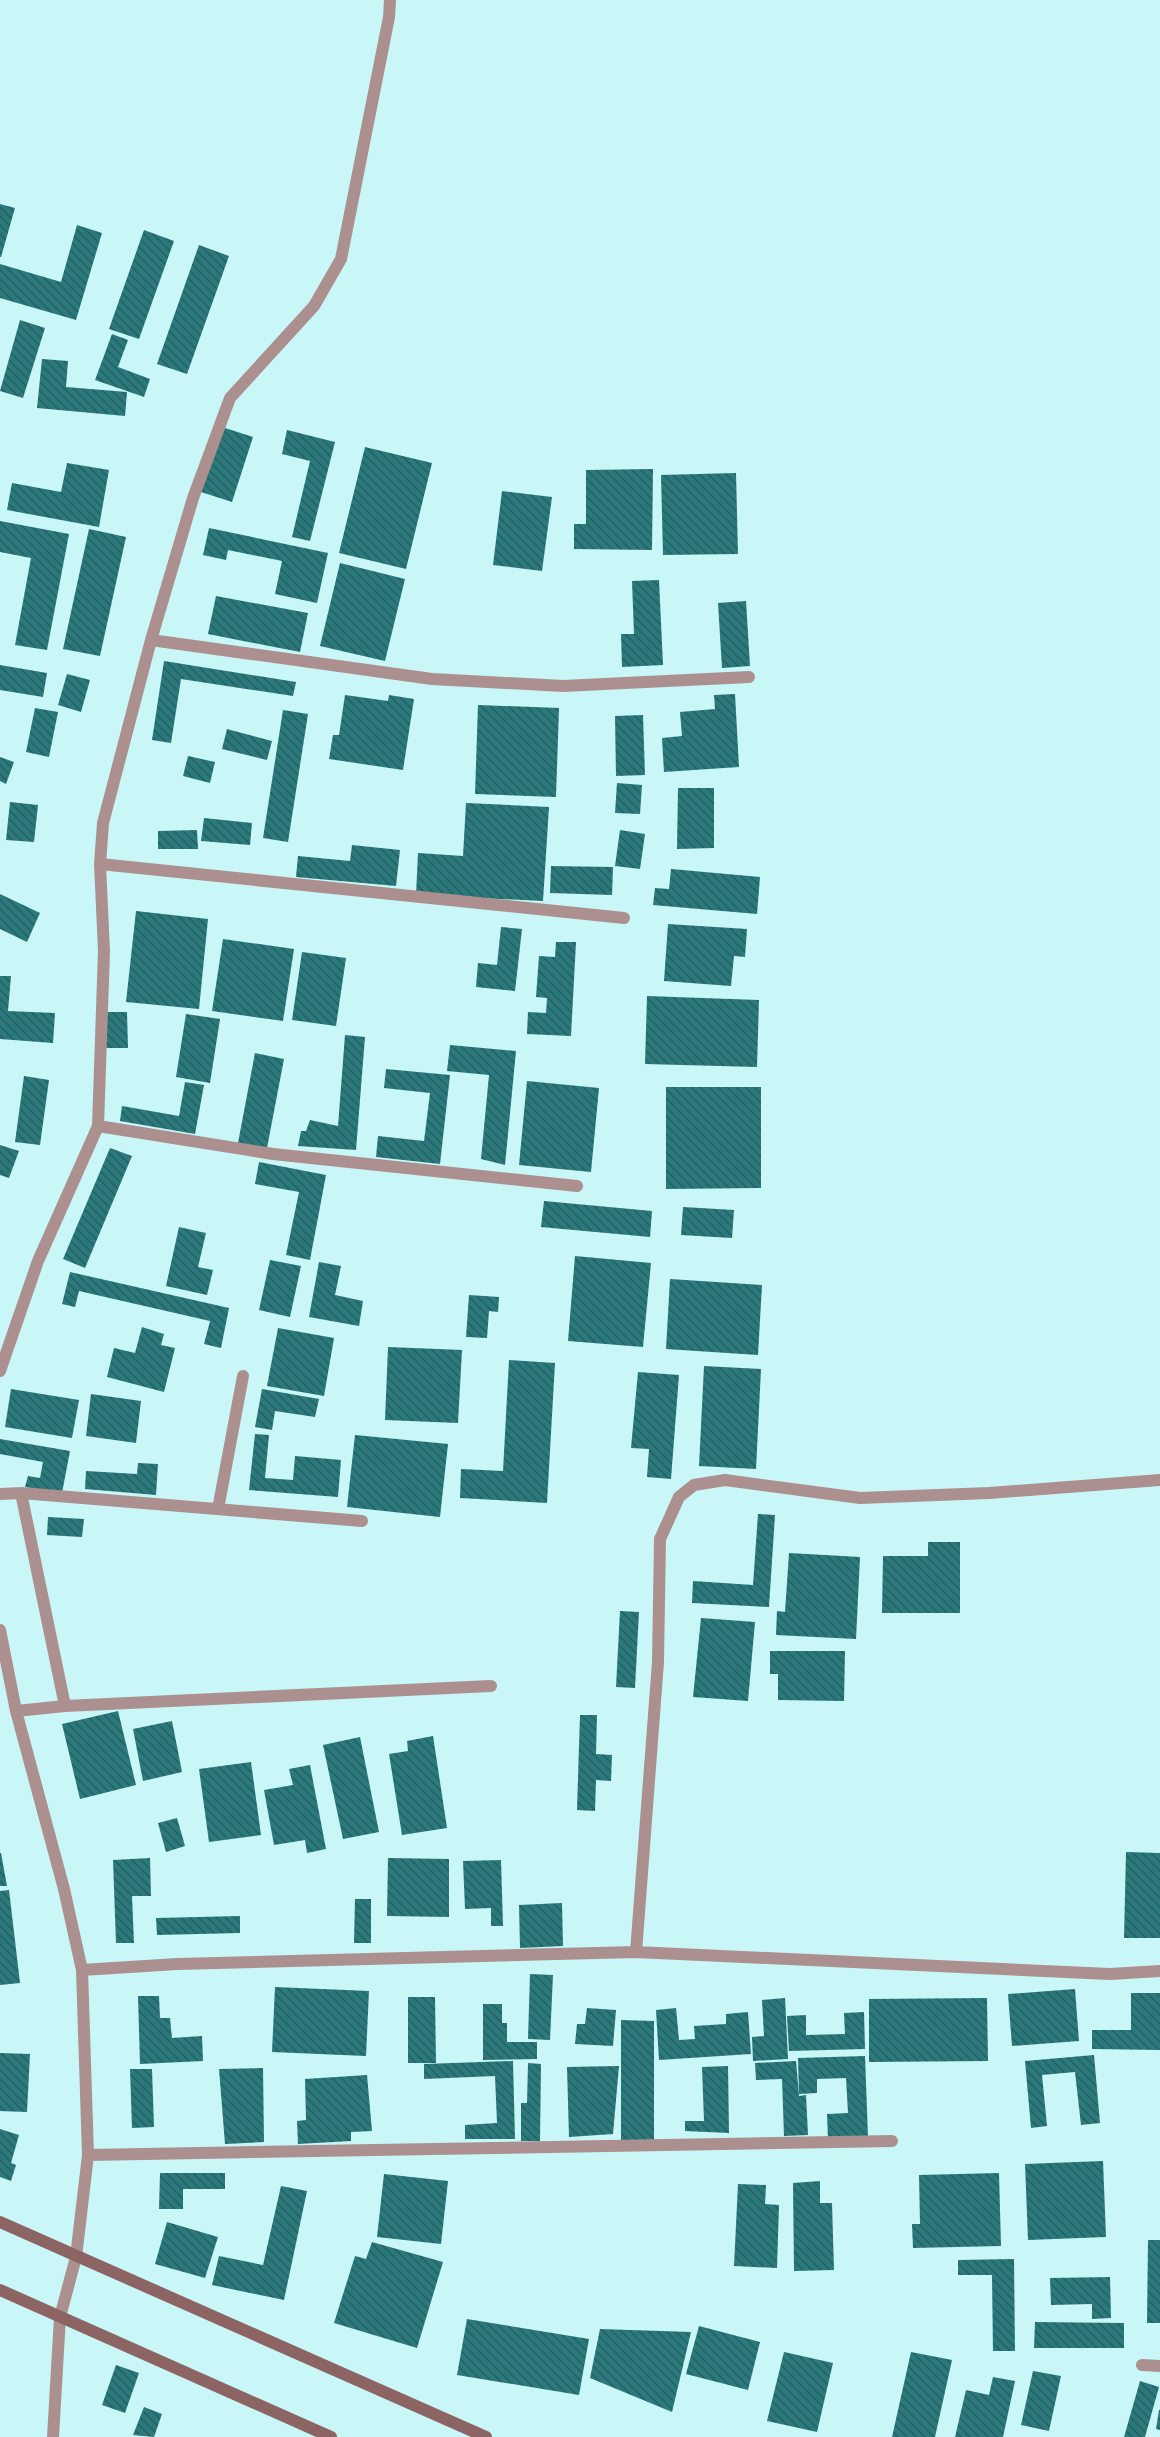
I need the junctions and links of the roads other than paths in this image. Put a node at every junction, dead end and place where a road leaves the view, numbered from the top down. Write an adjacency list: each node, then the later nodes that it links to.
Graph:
1 (390, 0): 2 (street)
2 (151, 639): 3 (street); 4 (street)
3 (749, 677)
4 (100, 864): 5 (street); 6 (street)
5 (624, 918)
6 (98, 1126): 7 (street); 8 (street)
7 (577, 1186)
8 (0, 1371)
9 (243, 1376): 13 (street)
10 (1160, 1480): 19 (street)
11 (21, 1493): 12 (street); 13 (street); 17 (street)
12 (0, 1494)
13 (218, 1509): 14 (street)
14 (362, 1521)
15 (0, 1630): 18 (street)
16 (490, 1686): 17 (street)
17 (64, 1706): 18 (street)
18 (16, 1711): 20 (street)
19 (636, 1952): 20 (street); 21 (street)
20 (82, 1970): 23 (street)
21 (1160, 1971)
22 (892, 2141): 23 (street)
23 (88, 2155): 25 (street)
24 (0, 2222): 25 (main road)
25 (76, 2257): 27 (street); 32 (main road)
26 (0, 2290): 27 (main road)
27 (60, 2317): 30 (street); 31 (main road)
28 (1142, 2365): 29 (street)
29 (1160, 2366)
30 (52, 2437)
31 (331, 2437)
32 (486, 2437)

